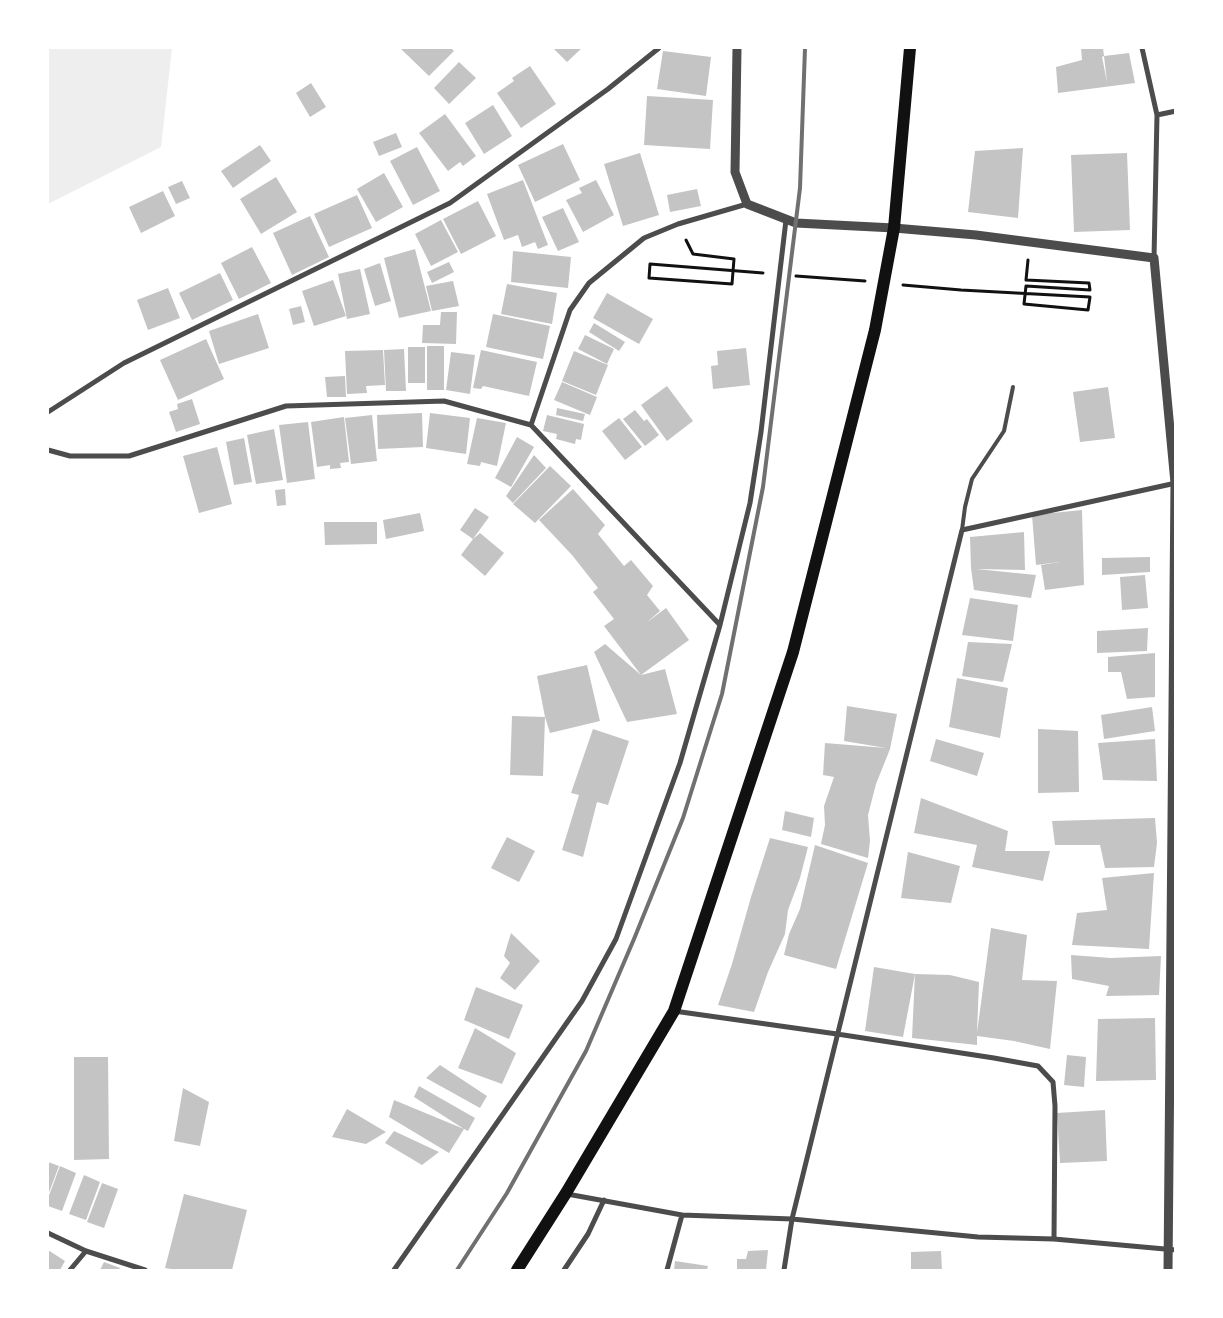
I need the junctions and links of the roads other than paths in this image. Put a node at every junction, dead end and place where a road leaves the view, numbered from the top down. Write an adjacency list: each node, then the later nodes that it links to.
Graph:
1 (659, 48): 12 (street)
2 (738, 48): 7 (street)
3 (910, 48): 9 (main road)
4 (1142, 48): 6 (street)
5 (1176, 111): 6 (street)
6 (1157, 115): 10 (street)
7 (748, 204): 8 (street); 13 (street)
8 (786, 220): 9 (street); 17 (street)
9 (894, 228): 10 (street); 18 (main road)
10 (1154, 258): 15 (street)
11 (1013, 387): 16 (lane)
12 (48, 412)
13 (531, 425): 14 (street); 17 (street)
14 (48, 450)
15 (1175, 483): 16 (street); 26 (street)
16 (962, 530): 19 (street)
17 (720, 625): 30 (street)
18 (674, 1011): 19 (street); 20 (main road)
19 (837, 1034): 23 (street); 25 (street)
20 (566, 1193): 21 (street); 31 (main road)
21 (604, 1200): 22 (street); 32 (street)
22 (682, 1214): 23 (street); 33 (street)
23 (792, 1219): 25 (street); 34 (street)
24 (48, 1233): 27 (street)
25 (1054, 1239): 26 (street)
26 (1171, 1249): 35 (street)
27 (86, 1251): 28 (street); 29 (street)
28 (70, 1270)
29 (145, 1270)
30 (394, 1270)
31 (518, 1270)
32 (564, 1270)
33 (667, 1270)
34 (784, 1270)
35 (1168, 1270)

